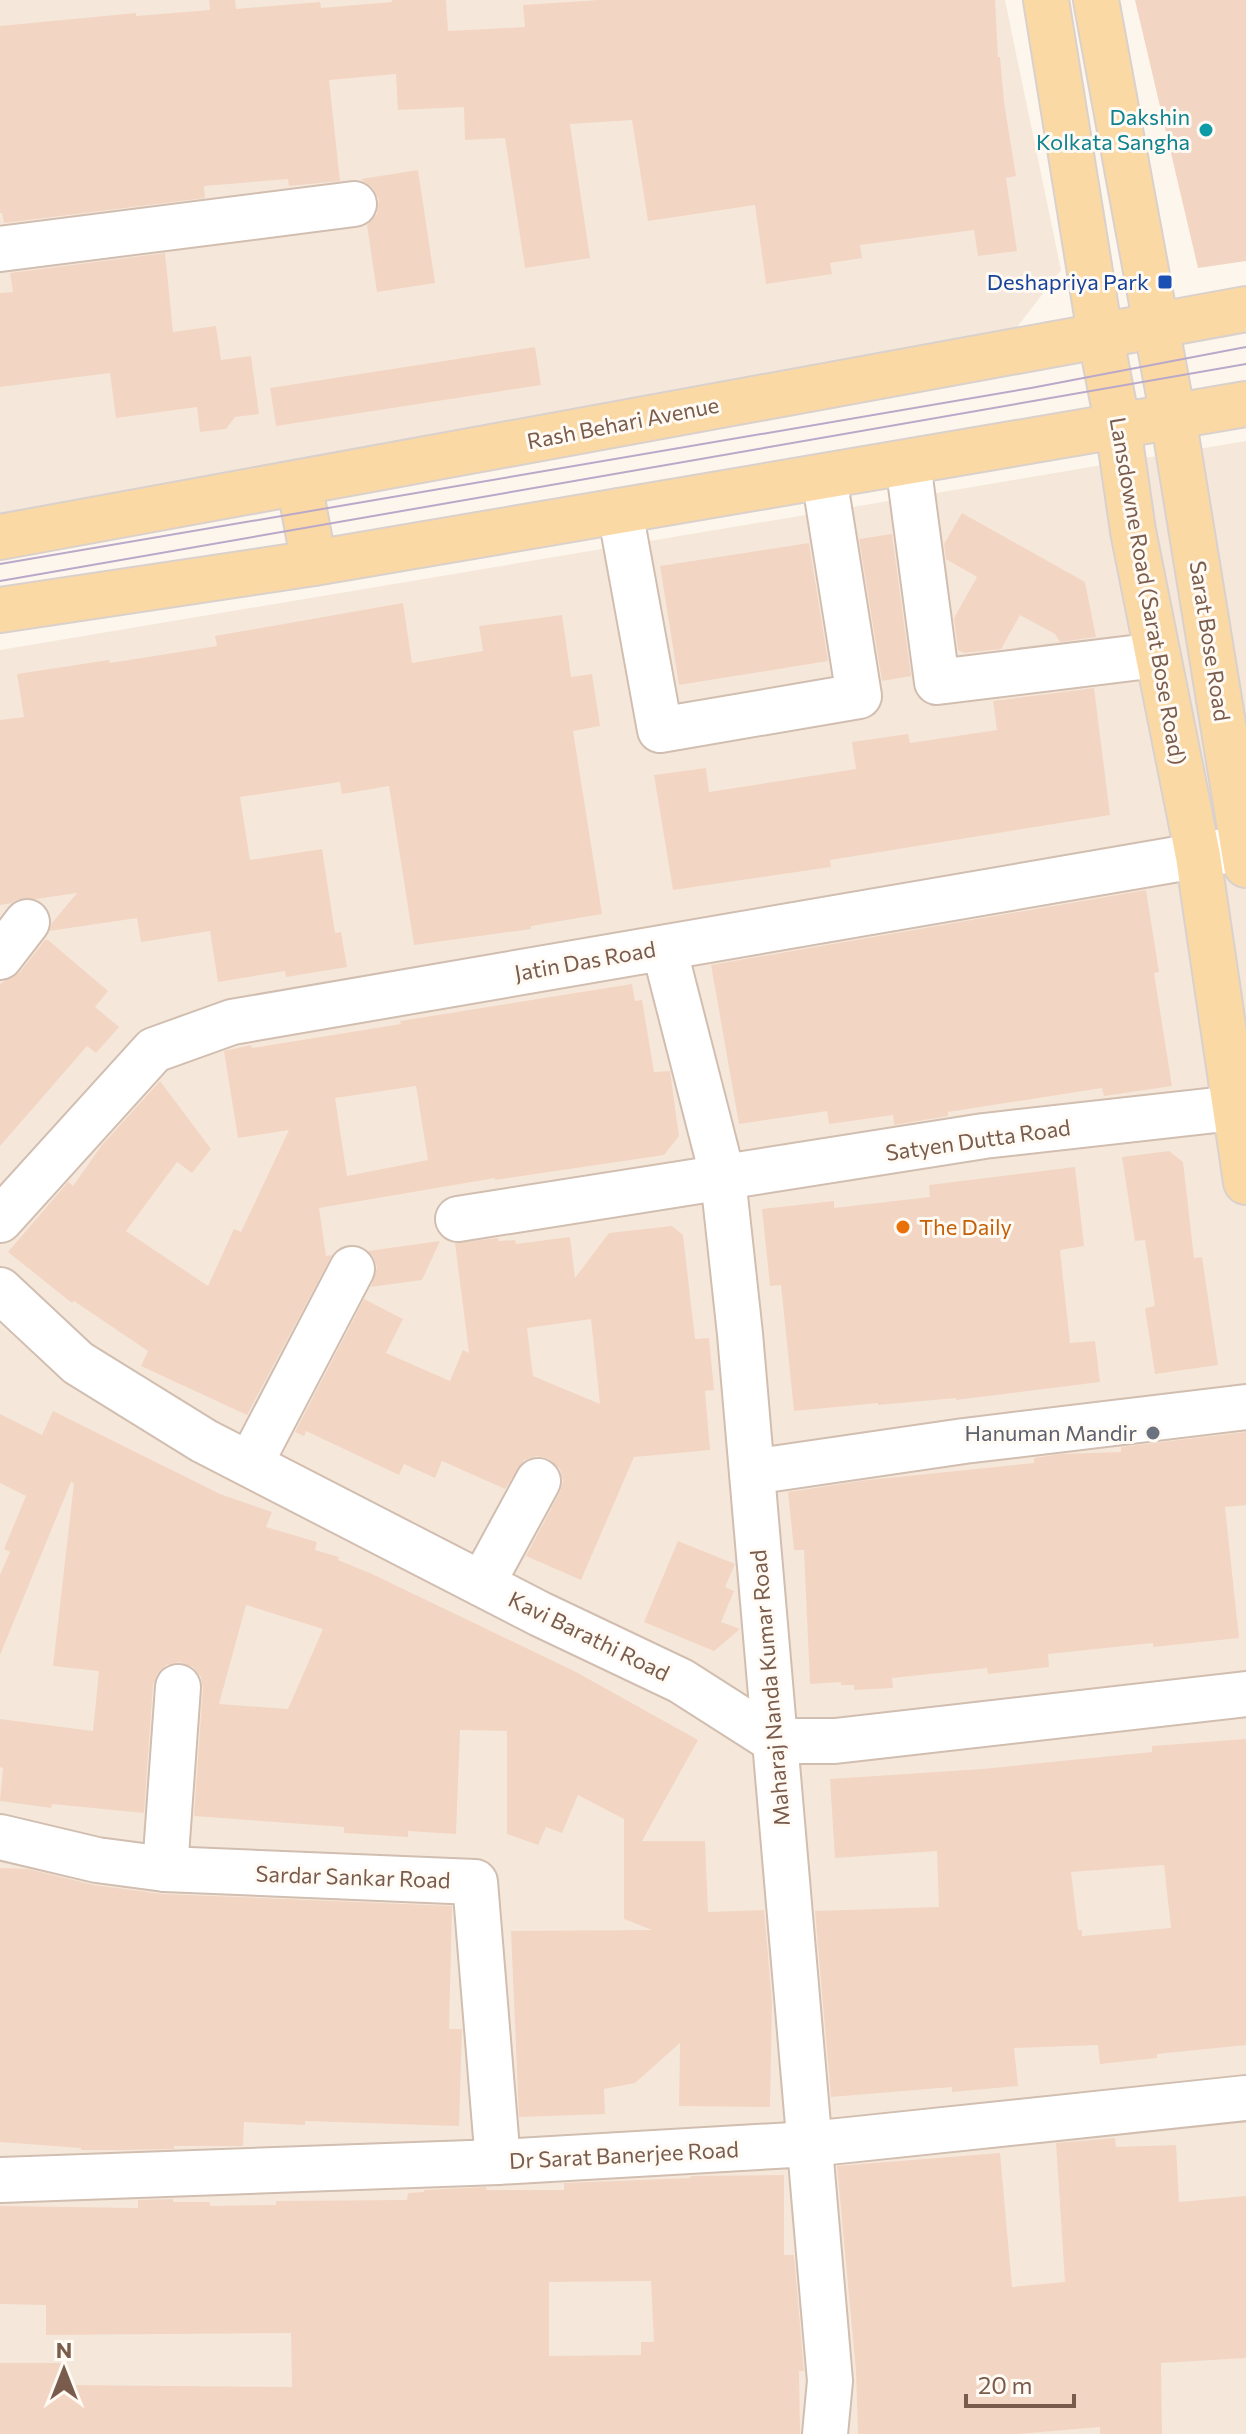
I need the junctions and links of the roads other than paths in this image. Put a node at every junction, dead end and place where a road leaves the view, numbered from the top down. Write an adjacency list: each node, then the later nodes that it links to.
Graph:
1 (1046, 0): 7 (main road, Lansdowne Road (Sarat Bose Road))
2 (1096, 0): 6 (main road)
3 (354, 204): 4 (street)
4 (0, 249)
5 (1246, 309): 6 (main road, Rash Behari Avenue)
6 (1156, 325): 7 (main road, Rash Behari Avenue); 9 (main road)
7 (1100, 334): 10 (main road, Lansdowne Road (Sarat Bose Road)); 13 (main road, Rash Behari Avenue)
8 (1246, 404): 9 (main road)
9 (1173, 417): 10 (main road); 19 (main road, Sarat Bose Road)
10 (1118, 427): 11 (main road); 18 (main road, Lansdowne Road (Sarat Bose Road))
11 (908, 463): 12 (main road); 18 (street)
12 (824, 477): 14 (main road); 14 (street)
13 (299, 483): 15 (main road, Rash Behari Avenue); 16 (main road)
14 (620, 511): 16 (main road)
15 (0, 537)
16 (314, 563): 17 (main road)
17 (0, 610)
18 (1157, 655): 20 (main road, Lansdowne Road (Sarat Bose Road))
19 (1245, 853): 20 (street, Jatin Das Road)
20 (1198, 856): 22 (street, Jatin Das Road); 24 (main road, Lansdowne Road (Sarat Bose Road))
21 (27, 922): 23 (street)
22 (664, 948): 25 (street, Maharaj Nanda Kumar Road); 28 (street, Jatin Das Road)
23 (0, 957)
24 (1234, 1108): 25 (street, Satyen Dutta Road); 26 (main road, Lansdowne Road (Sarat Bose Road))
25 (723, 1178): 27 (street, Satyen Dutta Road); 33 (street, Maharaj Nanda Kumar Road)
26 (1246, 1182)
27 (458, 1219)
28 (0, 1220)
29 (352, 1269): 32 (street)
30 (0, 1290): 32 (street, Kavi Barathi Road)
31 (1246, 1407): 33 (street)
32 (250, 1464): 35 (street, Kavi Barathi Road)
33 (752, 1472): 38 (street, Maharaj Nanda Kumar Road)
34 (538, 1481): 35 (street)
35 (482, 1584): 38 (street, Kavi Barathi Road)
36 (178, 1687): 40 (street)
37 (1246, 1694): 38 (street)
38 (775, 1741): 42 (street, Maharaj Nanda Kumar Road)
39 (0, 1837): 40 (street, Sardar Sankar Road)
40 (165, 1869): 43 (street, Sardar Sankar Road)
41 (1246, 2098): 42 (street, Dr Sarat Banerjee Road)
42 (810, 2144): 43 (street, Dr Sarat Banerjee Road); 45 (street, Maharaj Nanda Kumar Road)
43 (498, 2162): 44 (street, Dr Sarat Banerjee Road)
44 (0, 2180)
45 (825, 2434)

